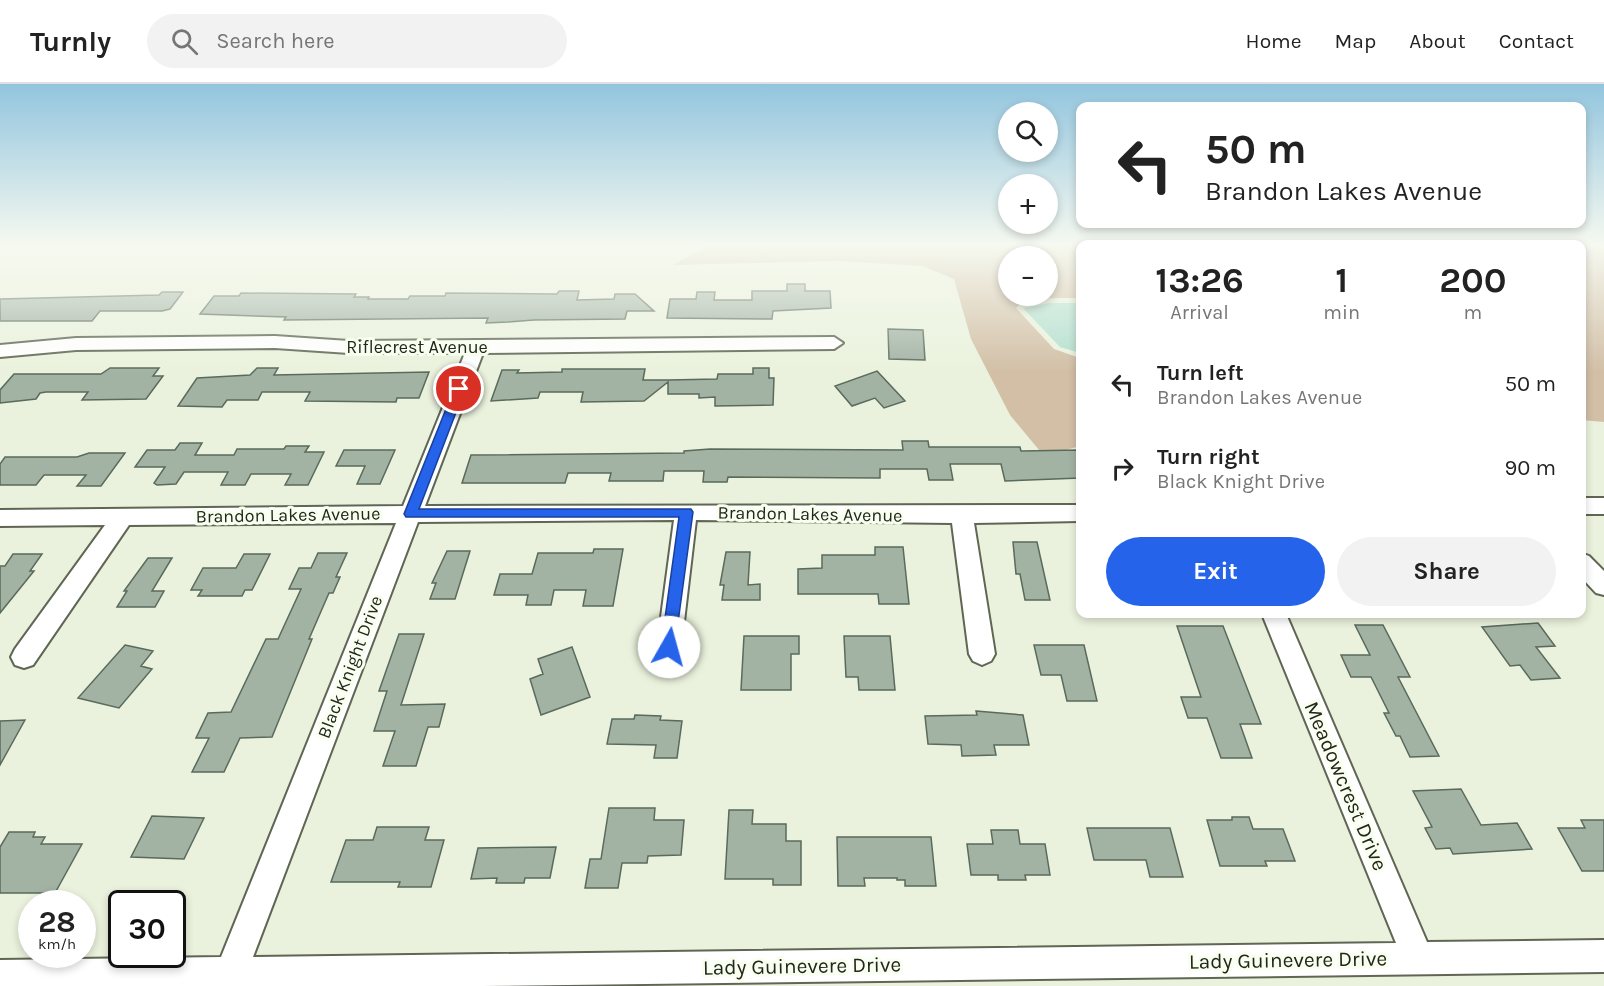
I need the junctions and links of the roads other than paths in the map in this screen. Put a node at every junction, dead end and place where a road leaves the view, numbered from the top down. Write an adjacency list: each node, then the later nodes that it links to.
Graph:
1 (834, 342): 2 (street, Riflecrest Avenue)
2 (476, 347): 3 (street, Riflecrest Avenue); 8 (street, Black Knight Drive)
3 (0, 351)
4 (1586, 506): 5 (street)
5 (1604, 506)
6 (687, 512): 8 (street, Brandon Lakes Avenue); 9 (street, Brandon Lakes Avenue); 15 (street)
7 (1076, 513): 9 (street, Brandon Lakes Avenue)
8 (411, 514): 10 (street, Brandon Lakes Avenue); 21 (street, Black Knight Drive)
9 (962, 515): 16 (street)
10 (123, 517): 11 (street, Brandon Lakes Avenue); 17 (street)
11 (0, 518)
12 (1586, 567): 13 (street)
13 (1604, 586)
14 (1276, 618): 19 (street, Meadowcrest Drive)
15 (669, 647)
16 (982, 654)
17 (24, 657)
18 (1604, 956): 19 (street, Lady Guinevere Drive)
19 (1418, 959): 21 (street, Lady Guinevere Drive)
20 (0, 975): 21 (street, Lady Guinevere Drive)
21 (228, 979)

